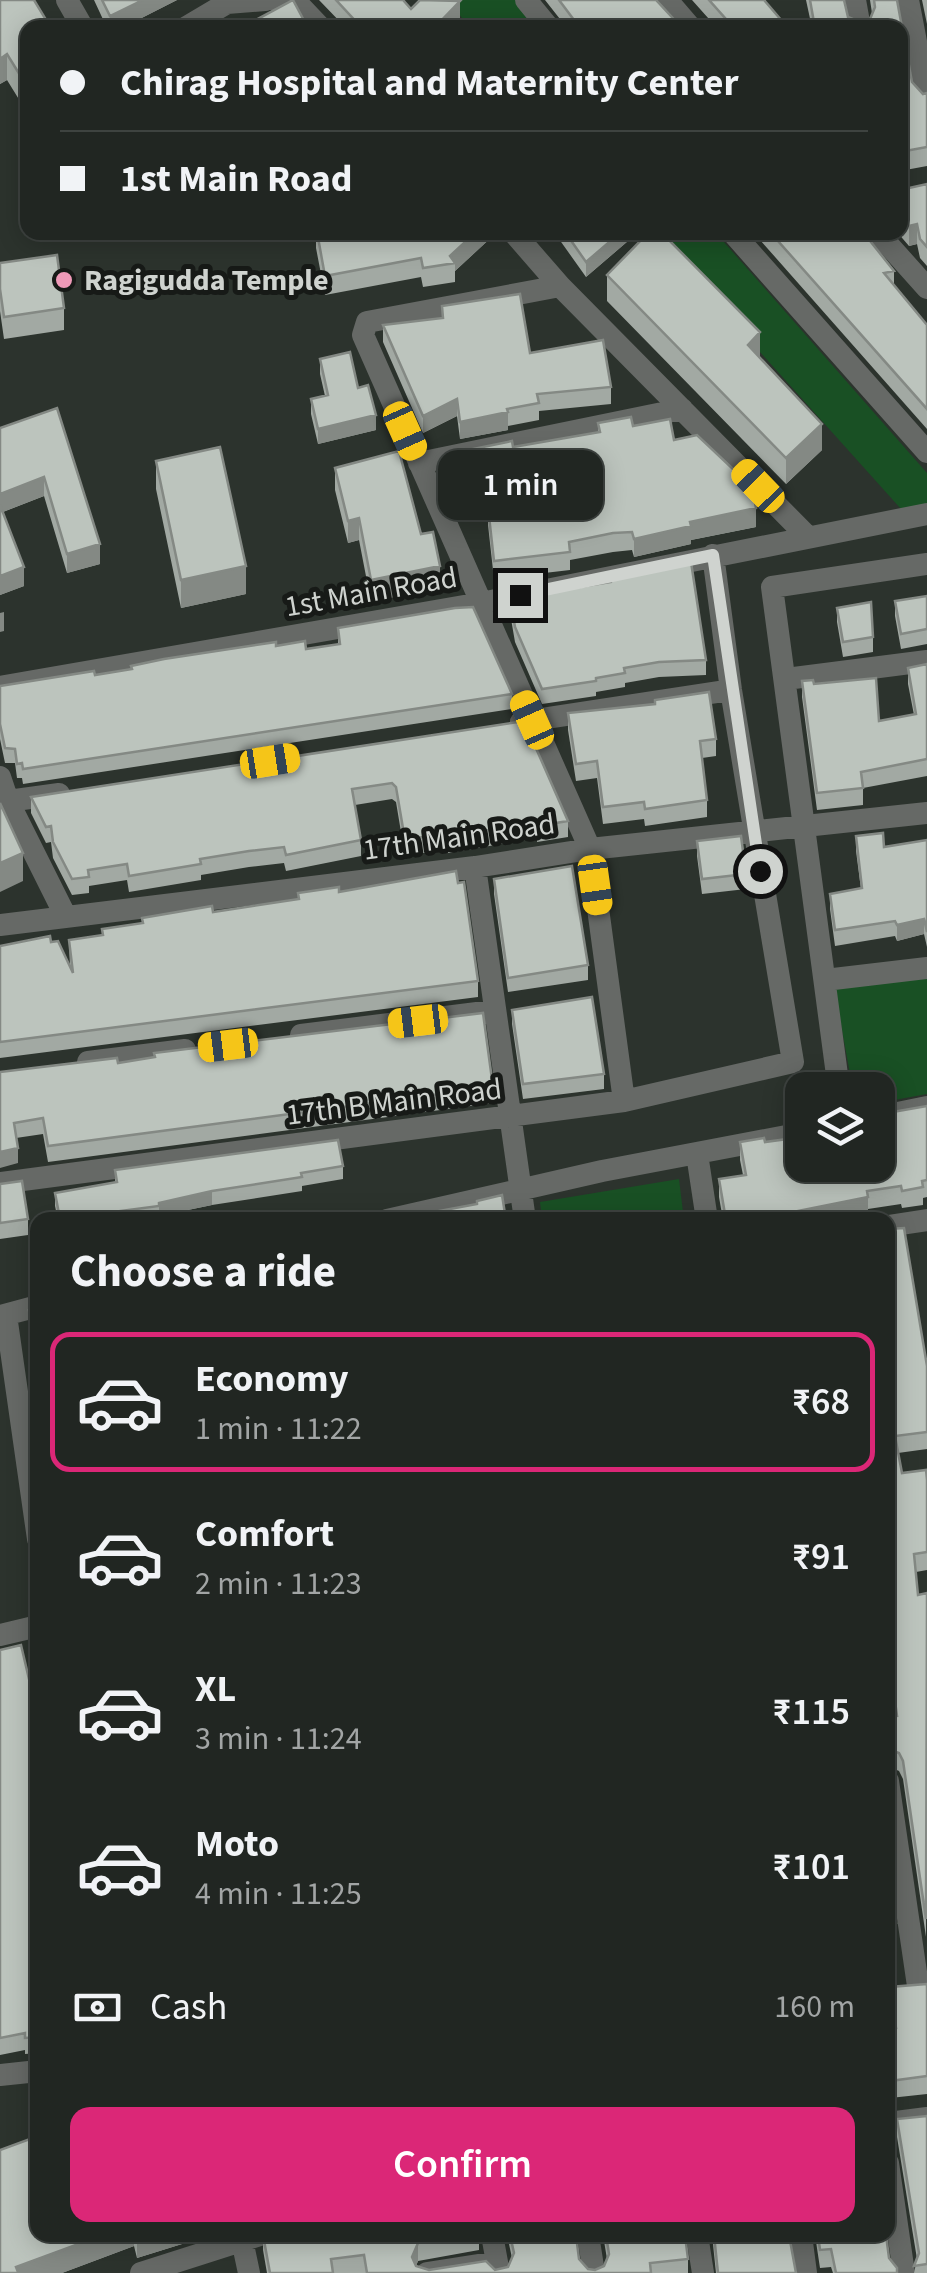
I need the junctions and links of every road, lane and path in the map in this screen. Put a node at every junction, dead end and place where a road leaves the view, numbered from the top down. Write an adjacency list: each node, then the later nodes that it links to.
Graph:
1 (264, 0): 6 (street)
2 (275, 0): 7 (street)
3 (526, 0): 8 (street)
4 (667, 0): 9 (street)
5 (908, 0): 10 (street)
6 (198, 20)
7 (313, 20)
8 (542, 20)
9 (685, 20)
10 (926, 90)
11 (529, 240): 14 (street)
12 (739, 240): 17 (street)
13 (884, 240): 15 (street)
14 (560, 286): 16 (street); 18 (street)
15 (927, 288)
16 (682, 409): 18 (street); 20 (street)
17 (927, 452)
18 (419, 463): 23 (street)
19 (927, 514): 20 (street, 1st Main Road)
20 (808, 537): 21 (street, 1st Main Road)
21 (713, 555): 23 (street, 1st Main Road); 27 (street)
22 (927, 564): 25 (street)
23 (481, 603): 26 (street, 1st Main Road); 28 (street)
24 (927, 661): 25 (street)
25 (786, 679): 34 (street)
26 (0, 687)
27 (731, 690): 28 (street); 35 (street)
28 (532, 720): 29 (street); 36 (street)
29 (494, 726)
30 (0, 777): 32 (street)
31 (86, 789): 32 (street)
32 (8, 802): 38 (street)
33 (927, 813): 34 (street, 17th Main Road)
34 (806, 826): 35 (street, 17th Main Road); 41 (street)
35 (753, 832): 36 (street, 17th Main Road); 47 (street, 17th B Main Road)
36 (590, 849): 37 (street, 17th Main Road); 47 (street)
37 (475, 867): 38 (street, 17th Main Road); 42 (street)
38 (66, 917): 39 (street, 17th Main Road)
39 (0, 925)
40 (927, 968): 41 (street)
41 (825, 980): 46 (street)
42 (493, 1011): 43 (street); 50 (street)
43 (276, 1038)
44 (217, 1046): 45 (street)
45 (59, 1066)
46 (837, 1072)
47 (624, 1101): 50 (street, 17th B Main Road)
48 (927, 1107): 49 (street)
49 (895, 1114)
50 (510, 1117): 53 (street, 17th B Main Road); 54 (street)
51 (785, 1136): 52 (street)
52 (697, 1154): 54 (street); 57 (street)
53 (0, 1183)
54 (520, 1188): 55 (street); 56 (street)
55 (420, 1212)
56 (524, 1212)
57 (707, 1212)
58 (927, 1220): 59 (street)
59 (895, 1225)
60 (30, 1308): 61 (street)
61 (3, 1315): 62 (street)
62 (30, 1489)
63 (30, 1628): 64 (street)
64 (0, 1635)
65 (895, 1832): 66 (street)
66 (916, 1986)
67 (30, 2073): 68 (street)
68 (0, 2075)
69 (927, 2118): 70 (street)
70 (895, 2122)
71 (895, 2211): 85 (street)
72 (236, 2242): 79 (street)
73 (251, 2242): 80 (street)
74 (493, 2242): 78 (street)
75 (589, 2242): 82 (street)
76 (698, 2242): 83 (street)
77 (802, 2242): 84 (street)
78 (498, 2268): 81 (street)
79 (142, 2273)
80 (249, 2273)
81 (428, 2273)
82 (594, 2273)
83 (703, 2273)
84 (806, 2273)
85 (904, 2273)

